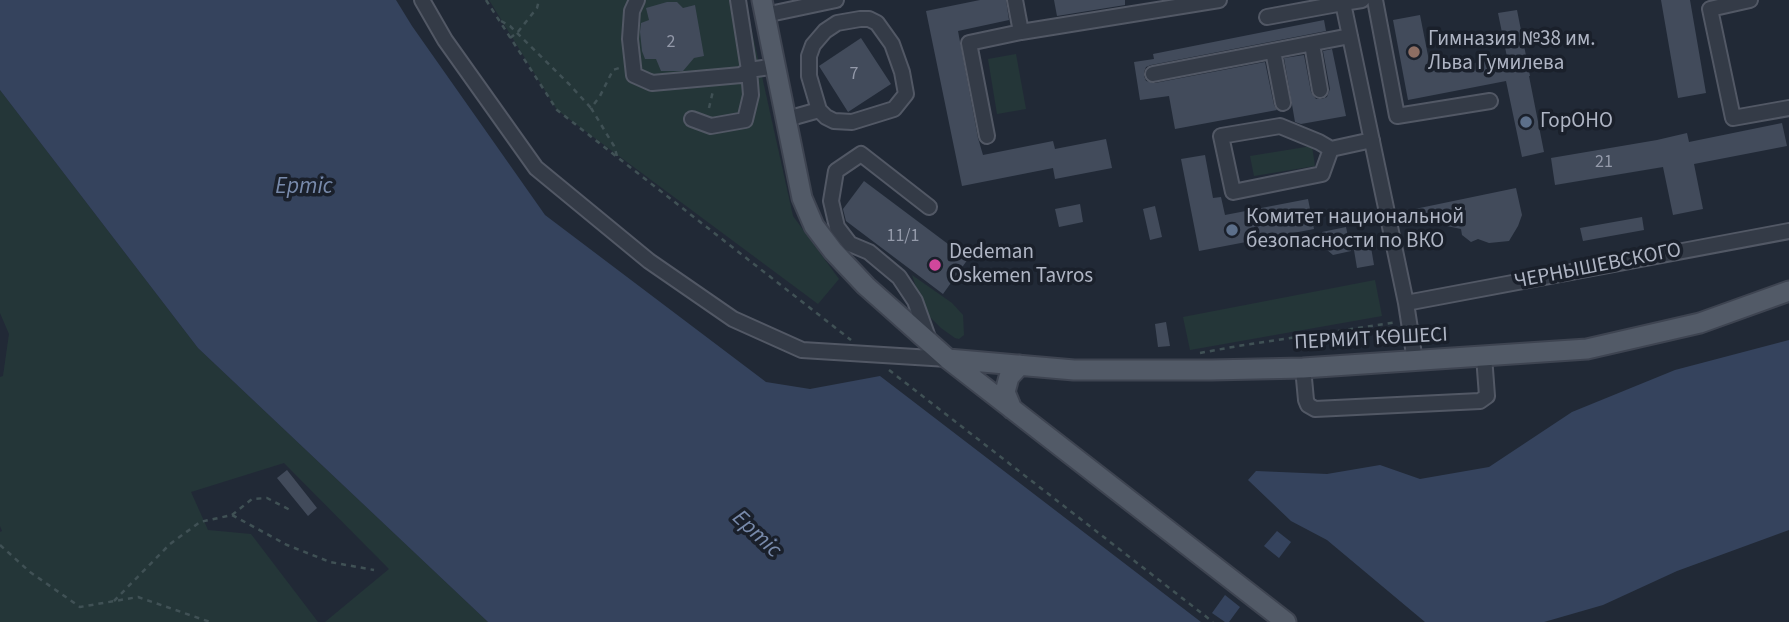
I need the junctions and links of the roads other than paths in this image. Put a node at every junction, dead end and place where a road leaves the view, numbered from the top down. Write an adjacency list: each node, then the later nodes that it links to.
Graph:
1 (422, 0): 36 (street)
2 (637, 0): 18 (street)
3 (738, 0): 18 (street)
4 (836, 0): 11 (street)
5 (1015, 0): 13 (street)
6 (1362, 0): 10 (street)
7 (1375, 0): 21 (street)
8 (1750, 0): 23 (street)
9 (1213, 1): 13 (street)
10 (1343, 3): 12 (street); 14 (street)
11 (764, 7): 17 (main road)
12 (1267, 17)
13 (1021, 32): 27 (street)
14 (1350, 36): 15 (street); 28 (street)
15 (1312, 44): 16 (street); 20 (street)
16 (1273, 51): 19 (street); 22 (street)
17 (777, 66): 18 (street); 26 (main road)
18 (750, 70): 25 (street)
19 (1153, 74)
20 (1320, 90)
21 (1490, 101)
22 (1283, 103)
23 (1789, 108)
24 (819, 110): 24 (street); 26 (street)
25 (692, 119)
26 (787, 119): 34 (main road)
27 (987, 136)
28 (1372, 140): 29 (street); 33 (street)
29 (1331, 149): 29 (street)
30 (929, 207): 34 (street)
31 (1789, 231): 33 (street, ЧЕРНЫШЕВСКОГО)
32 (1789, 291): 35 (main road, ПЕРМИТ КӨШЕСІ)
33 (1406, 303): 37 (street)
34 (931, 344): 36 (main road)
35 (1483, 356): 37 (main road, ПЕРМИТ КӨШЕСІ); 39 (street)
36 (948, 359): 38 (main road, ПЕРМИТ КӨШЕСІ); 40 (main road)
37 (1415, 361): 39 (main road, ПЕРМИТ КӨШЕСІ)
38 (1020, 365): 39 (main road, ПЕРМИТ КӨШЕСІ); 40 (main road)
39 (1303, 368)
40 (1012, 409): 41 (main road)
41 (1286, 622)

